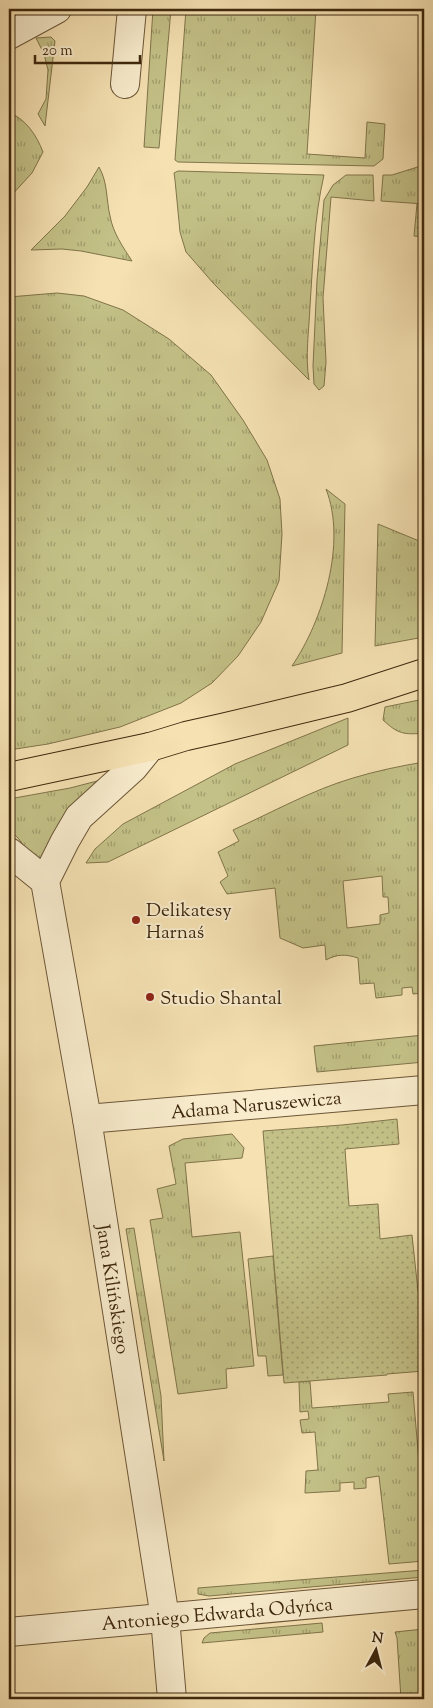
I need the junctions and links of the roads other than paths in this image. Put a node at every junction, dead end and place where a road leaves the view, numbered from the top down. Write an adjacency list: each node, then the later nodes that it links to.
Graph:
1 (57, 9): 3 (street)
2 (132, 9): 4 (street)
3 (9, 35)
4 (125, 84)
5 (424, 673): 6 (main road)
6 (150, 747): 7 (main road); 9 (street)
7 (9, 777)
8 (9, 852): 9 (street)
9 (45, 881): 11 (street, Jana Kilińskiego)
10 (424, 1090): 11 (street, Adama Naruszewicza)
11 (87, 1119): 13 (street, Jana Kilińskiego)
12 (424, 1594): 13 (street, Antoniego Edwarda Odyńca)
13 (165, 1618): 14 (street, Antoniego Edwarda Odyńca); 15 (street, Jana Kilińskiego)
14 (9, 1632)
15 (172, 1699)

